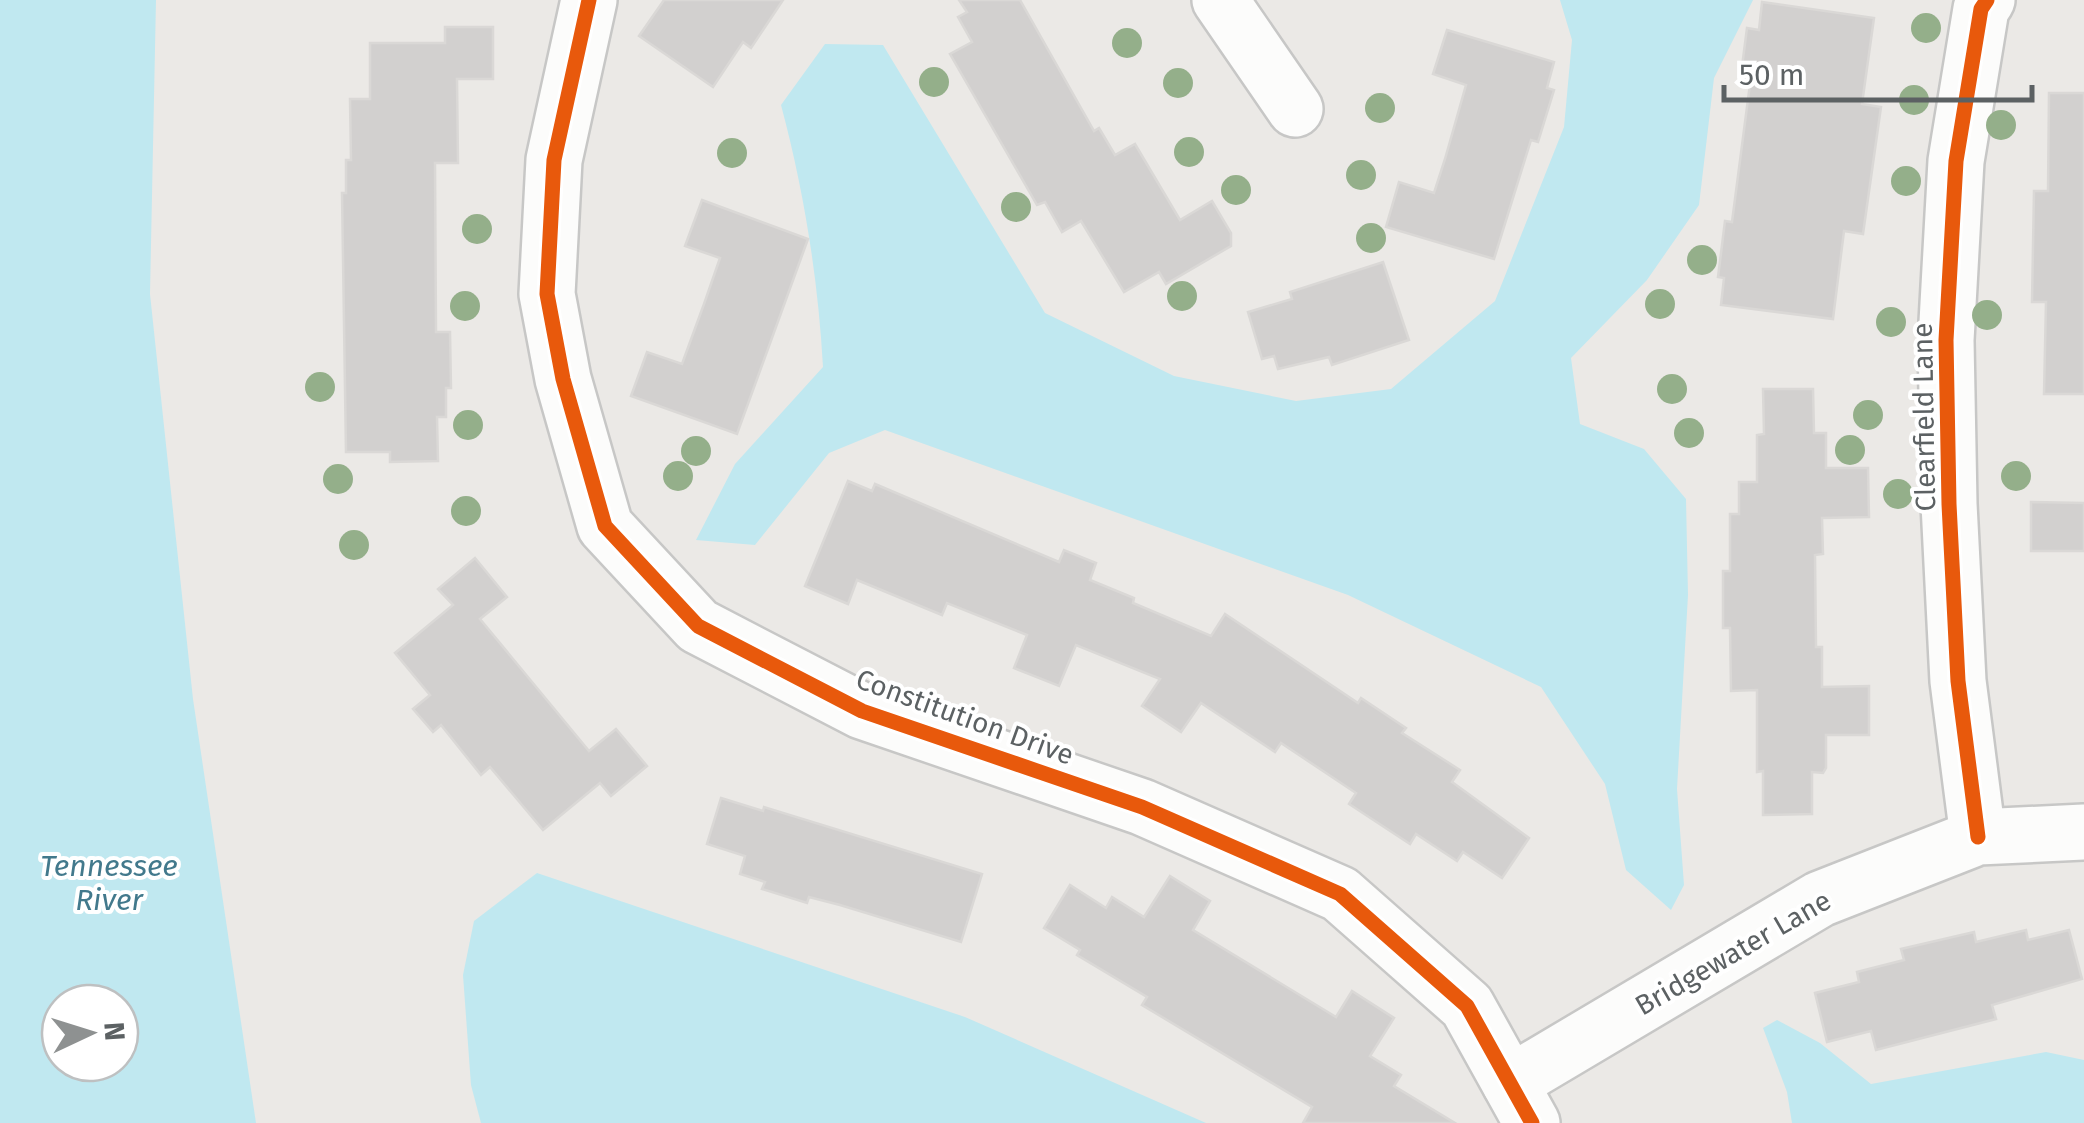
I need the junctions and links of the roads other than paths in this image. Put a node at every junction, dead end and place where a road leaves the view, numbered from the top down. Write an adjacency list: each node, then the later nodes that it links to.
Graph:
1 (589, 0): 7 (street, Constitution Drive)
2 (1220, 0): 4 (street)
3 (1987, 0): 6 (street, Clearfield Lane)
4 (1295, 110)
5 (2084, 832): 6 (street, Bridgewater Lane)
6 (1978, 836): 7 (street, Bridgewater Lane)
7 (1521, 1103)

